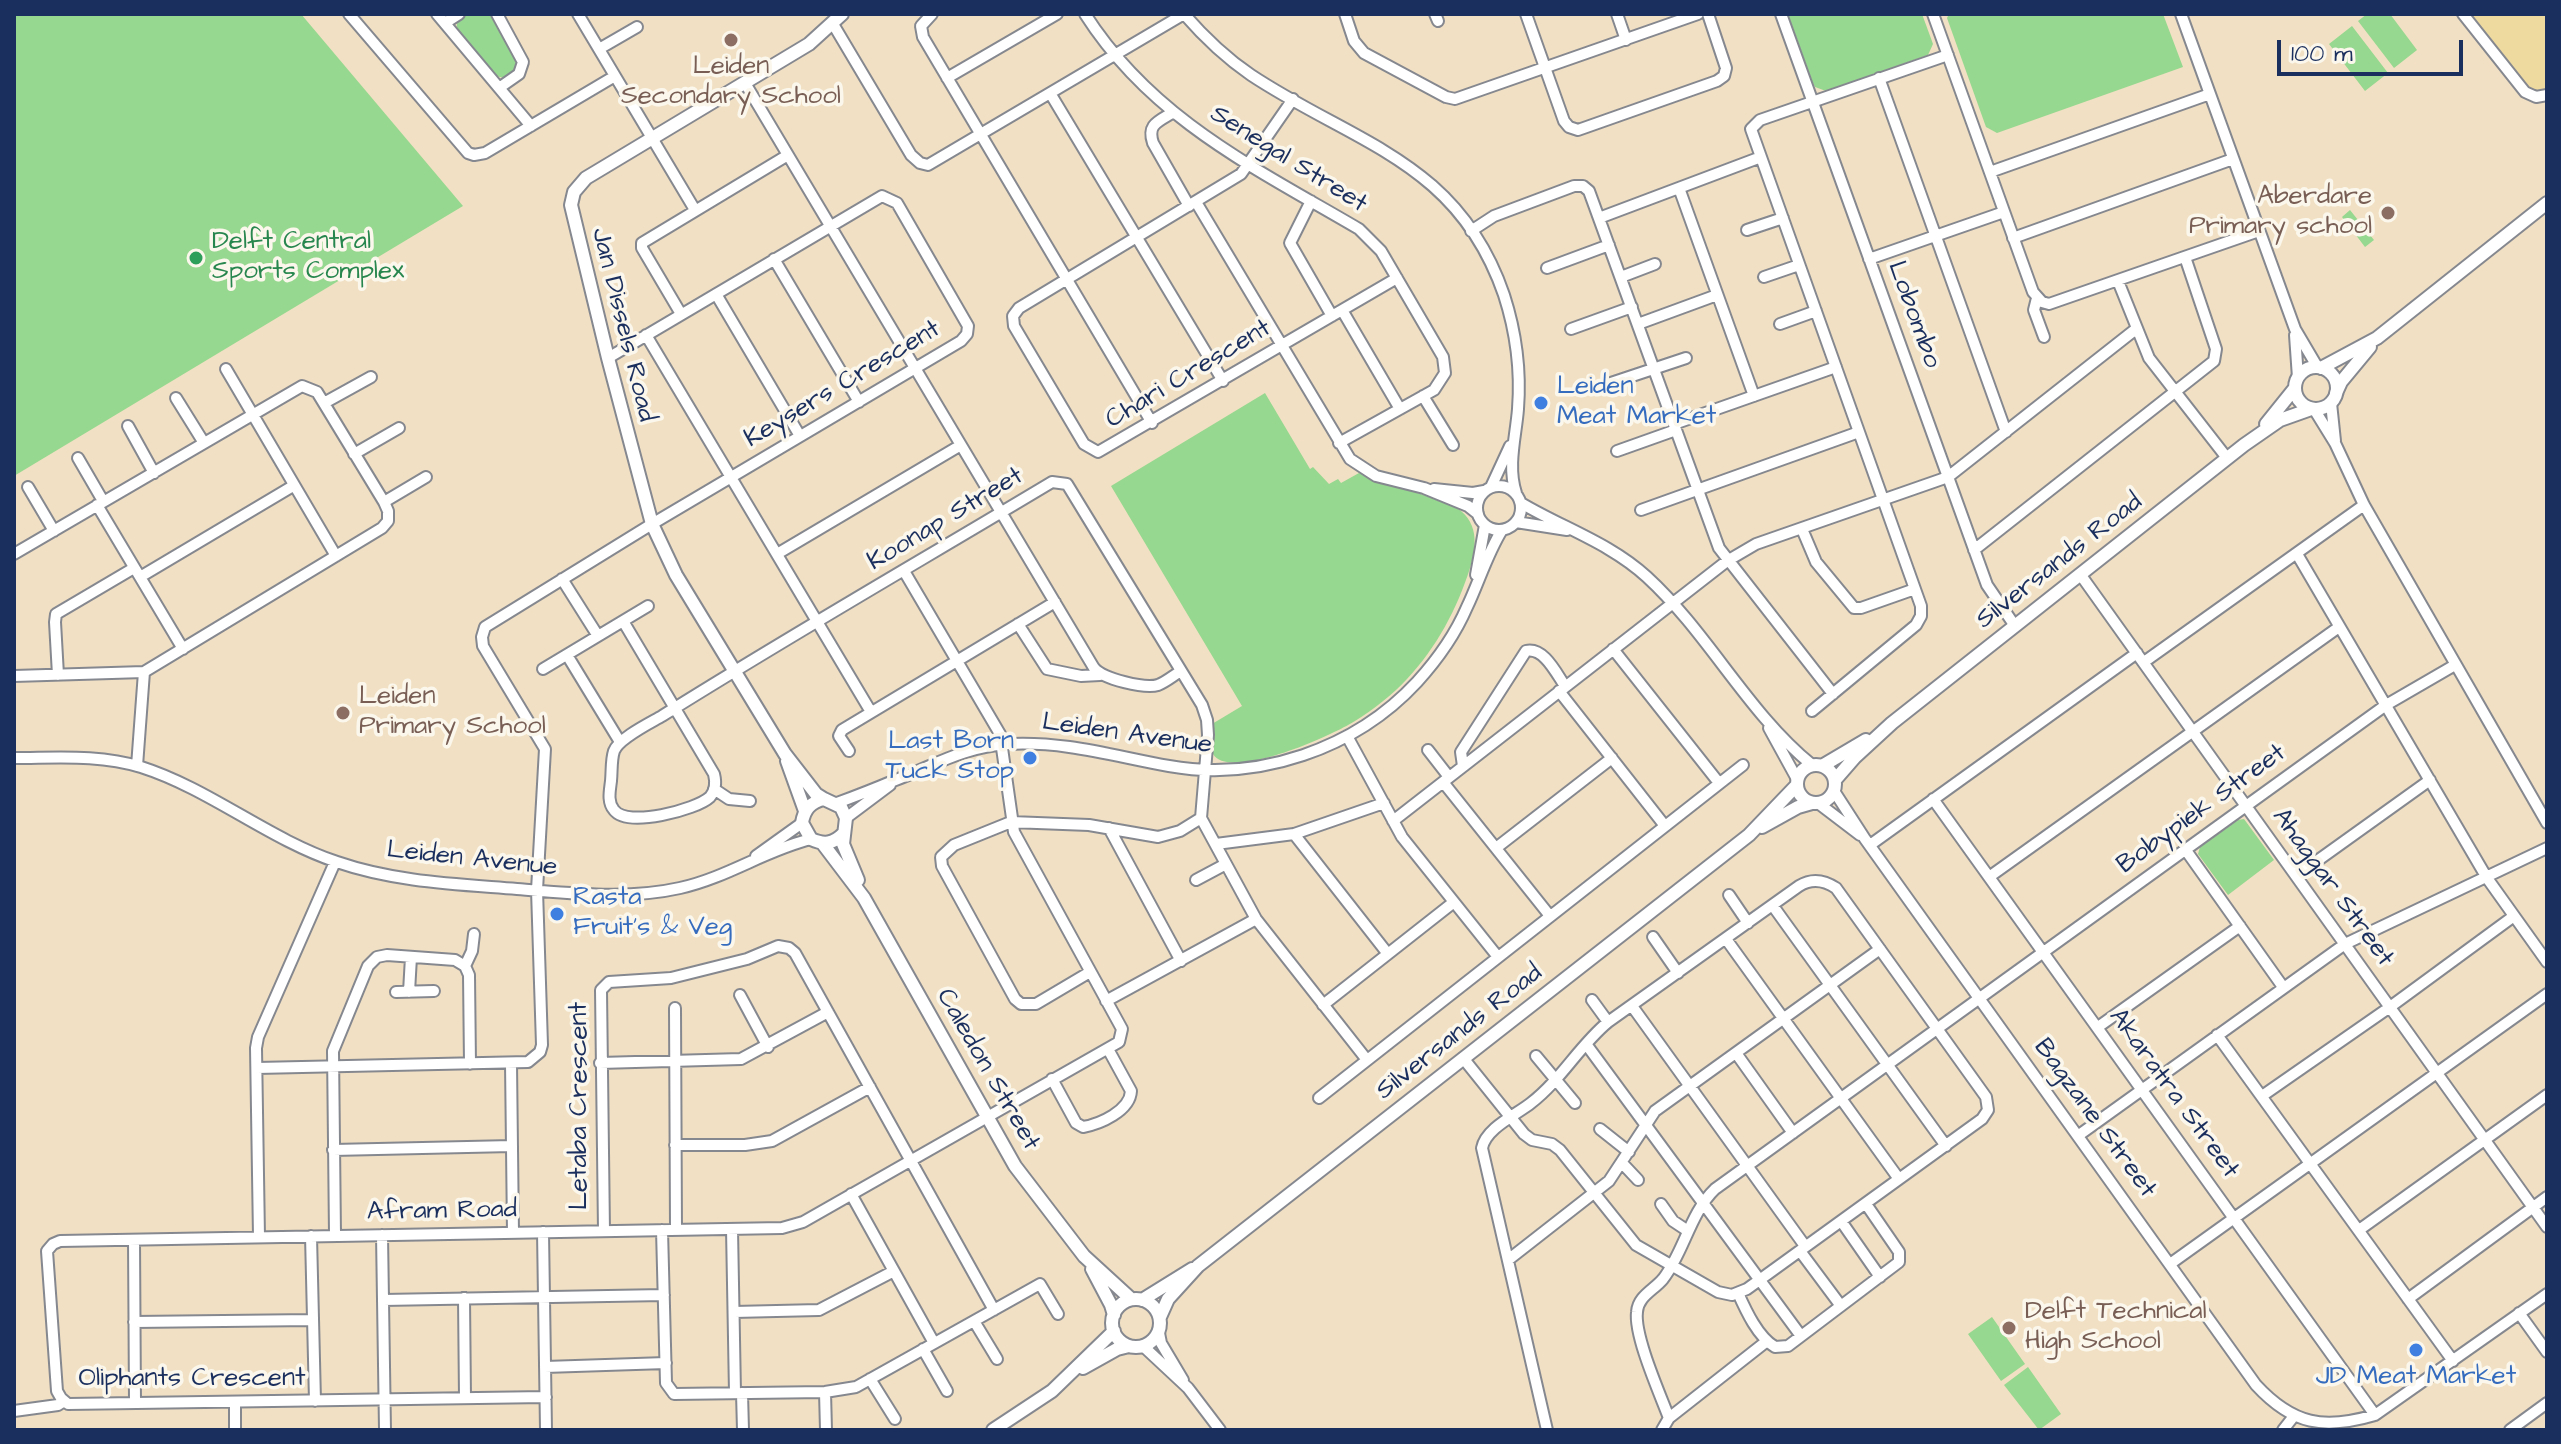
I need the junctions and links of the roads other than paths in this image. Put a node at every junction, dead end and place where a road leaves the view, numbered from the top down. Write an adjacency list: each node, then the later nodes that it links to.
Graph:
1 (349, 14): 38 (street)
2 (437, 14): 20 (street)
3 (459, 14): 20 (street)
4 (497, 14): 31 (street)
5 (578, 14): 23 (street)
6 (932, 14): 28 (street)
7 (1057, 14): 28 (street)
8 (1085, 14): 24 (street, Senegal Street)
9 (1184, 14): 24 (street); 35 (street)
10 (1345, 14): 26 (street)
11 (1526, 14): 26 (street)
12 (1617, 14): 22 (street)
13 (1698, 14): 22 (street)
14 (1708, 14): 26 (street)
15 (1781, 14): 36 (street, Lobombo)
16 (1933, 14): 25 (street)
17 (2181, 14): 33 (street)
18 (2463, 14): 34 (street)
19 (838, 19): 30 (street, Jan Dissels Road); 39 (street)
20 (445, 23): 31 (street)
21 (637, 27): 23 (street)
22 (1626, 40): 26 (street)
23 (599, 49): 27 (street)
24 (1114, 55): 32 (street); 37 (street, Senegal Street)
25 (1948, 55): 29 (street); 45 (street)
26 (1545, 68)
27 (615, 76): 38 (street); 40 (street)
28 (947, 78): 39 (street)
29 (1879, 78): 36 (street); 59 (street)
30 (745, 83): 40 (street, Jan Dissels Road); 41 (street)
31 (499, 88): 38 (street)
32 (1050, 93): 39 (street); 58 (street)
33 (2210, 94): 43 (street); 45 (street)
34 (2547, 95)
35 (1293, 99): 44 (street, Chari Crescent); 56 (street)
36 (1813, 102): 42 (street); 64 (street, Lobombo)
37 (1172, 113): 44 (street, Senegal Street); 49 (street)
38 (531, 126)
39 (980, 135): 71 (street)
40 (652, 137): 50 (street); 89 (street, Jan Dissels Road)
41 (788, 155): 50 (street); 54 (street)
42 (1761, 157): 46 (street); 53 (street)
43 (2233, 159): 57 (street); 60 (street)
44 (1249, 165): 47 (street, Senegal Street); 49 (street, Chari Crescent)
45 (1990, 172): 51 (street)
46 (1679, 188): 52 (street); 74 (street)
47 (1311, 201): 70 (street, Senegal Street); 78 (street)
48 (2547, 203): 87 (street)
49 (1192, 204): 58 (street, Chari Crescent); 88 (street)
50 (695, 210): 79 (street)
51 (2004, 212): 59 (street); 60 (street)
52 (1599, 218): 56 (street); 61 (street)
53 (1783, 218): 55 (street); 66 (street)
54 (831, 225): 63 (street, Keysers Crescent); 92 (street); 92 (street, Keysers Crescent)
55 (1747, 230)
56 (1471, 231): 114 (street)
57 (2259, 231): 62 (street); 84 (street)
58 (1137, 237): 71 (street, Chari Crescent); 97 (street)
59 (1937, 237): 64 (street); 116 (street)
60 (2013, 238): 75 (street)
61 (1609, 245): 67 (street); 68 (street)
62 (2185, 257): 72 (street); 100 (street)
63 (774, 259): 73 (street, Keysers Crescent); 105 (street)
64 (1869, 259): 131 (street, Lobombo)
65 (1655, 264): 68 (street)
66 (1799, 265): 69 (street); 77 (street)
67 (1547, 268)
68 (1621, 277): 76 (street)
69 (1764, 277)
70 (1397, 278): 78 (street, Chari Crescent); 101 (street, Senegal Street)
71 (1067, 280): 110 (street); 110 (street, Chari Crescent)
72 (2118, 281): 75 (street); 83 (street)
73 (716, 294): 79 (street, Keysers Crescent); 118 (street)
74 (1717, 295): 80 (street); 102 (street)
75 (2037, 298): 86 (street)
76 (1632, 307): 80 (street); 82 (street)
77 (1816, 311): 81 (street); 91 (street)
78 (1337, 313): 88 (street, Chari Crescent); 107 (street)
79 (681, 314): 85 (street, Keysers Crescent)
80 (1638, 324): 95 (street)
81 (1780, 324)
82 (1571, 329)
83 (2136, 329): 100 (street); 116 (street)
84 (2295, 329): 93 (street); 98 (street)
85 (646, 335): 89 (street, Keysers Crescent); 130 (street)
86 (2044, 337)
87 (2377, 338): 93 (street); 104 (street)
88 (1281, 346): 97 (street, Chari Crescent); 120 (street)
89 (608, 358): 146 (street, Jan Dissels Road)
90 (1686, 358): 95 (street)
91 (1836, 367): 102 (street); 115 (street)
92 (915, 368): 105 (street, Keysers Crescent); 122 (street)
93 (2319, 368): 98 (street); 104 (street)
94 (226, 369): 109 (street)
95 (1654, 369): 99 (street); 112 (street)
96 (371, 377): 106 (street)
97 (1223, 381): 110 (street, Chari Crescent)
98 (2297, 383): 108 (street); 117 (street, Silversands Road)
99 (1593, 389)
100 (2175, 393): 127 (street); 152 (street)
101 (1423, 396): 107 (street, Senegal Street); 123 (street)
102 (1754, 396): 112 (street)
103 (176, 398): 119 (street)
104 (2334, 398): 108 (street); 121 (street)
105 (859, 402): 118 (street, Keysers Crescent)
106 (324, 403): 109 (street); 125 (street)
107 (1400, 409): 120 (street, Senegal Street)
108 (2313, 409): 117 (street, Silversands Road); 121 (street)
109 (251, 415): 119 (street); 132 (street)
110 (1152, 423)
111 (128, 426): 128 (street)
112 (1675, 427): 124 (street); 136 (street)
113 (399, 428): 125 (street)
114 (1515, 432): 135 (street); 137 (street)
115 (1859, 432): 136 (street); 138 (street)
116 (2006, 432): 131 (street)
117 (2256, 435): 127 (street, Silversands Road)
118 (800, 436): 130 (street, Keysers Crescent)
119 (204, 443): 128 (street)
120 (1339, 443): 134 (street)
121 (2335, 443): 141 (street)
122 (961, 445): 143 (street); 154 (street)
123 (1453, 445)
124 (1617, 451)
125 (354, 454): 139 (street)
126 (78, 458): 140 (street)
127 (2227, 458): 160 (street, Silversands Road)
128 (154, 473): 140 (street)
129 (426, 477): 139 (street)
130 (731, 477): 146 (street, Keysers Crescent); 154 (street)
131 (1948, 477): 138 (street); 152 (street, Lobombo)
132 (293, 486): 156 (street); 159 (street)
133 (28, 487): 150 (street)
134 (1424, 488): 135 (street); 144 (street)
135 (1488, 489): 137 (street); 144 (street)
136 (1698, 490): 142 (street); 157 (street)
137 (1518, 498): 145 (street); 151 (street)
138 (1883, 500): 148 (street); 163 (street)
139 (384, 502): 156 (street)
140 (100, 503): 150 (street); 159 (street)
141 (2364, 505): 155 (street); 178 (street)
142 (1641, 510)
143 (1002, 512): 158 (street, Koonap Street); 164 (street); 180 (street, Koonap Street)
144 (1478, 514): 147 (street)
145 (1516, 522): 149 (street); 151 (street)
146 (652, 524): 161 (street, Keysers Crescent); 182 (street, Jan Dissels Road)
147 (1485, 525): 149 (street); 162 (street, Leiden Avenue)
148 (1802, 529): 157 (street); 163 (street)
149 (1502, 530): 162 (street, Leiden Avenue)
150 (54, 531): 153 (street)
151 (1573, 531): 165 (street)
152 (1974, 550): 170 (street, Lobombo)
153 (14, 554)
154 (777, 554): 168 (street)
155 (2297, 554): 171 (street); 176 (street)
156 (336, 556): 173 (street)
157 (1727, 561): 165 (street); 187 (street)
158 (904, 571): 168 (street, Koonap Street); 177 (street)
159 (137, 572): 173 (street); 183 (street)
160 (2080, 574): 170 (street, Silversands Road); 176 (street, Ahaggar Street)
161 (562, 579): 172 (street); 245 (street, Keysers Crescent)
162 (1475, 589): 195 (street, Leiden Avenue)
163 (1915, 589): 187 (street)
164 (1055, 602): 169 (street); 184 (street)
165 (1672, 602): 174 (street); 192 (street)
166 (648, 606): 167 (street)
167 (623, 621): 172 (street); 189 (street)
168 (817, 622): 182 (street, Koonap Street); 191 (street)
169 (1018, 624): 177 (street); 184 (street)
170 (2015, 626): 193 (street, Silversands Road)
171 (2339, 627): 188 (street); 194 (street)
172 (598, 636): 175 (street)
173 (183, 649): 181 (street)
174 (1613, 649): 186 (street); 211 (street)
175 (567, 655): 179 (street); 196 (street)
176 (2140, 657): 194 (street, Ahaggar Street); 215 (street)
177 (957, 661): 191 (street); 197 (street)
178 (2455, 665): 188 (street, Bobypiek Street); 226 (street)
179 (543, 669)
180 (1181, 671): 184 (street); 207 (street, Koonap Street)
181 (144, 672): 183 (street); 205 (street)
182 (735, 672): 189 (street, Koonap Street); 200 (street, Jan Dissels Road)
183 (58, 675): 185 (street)
184 (1100, 675)
185 (14, 676)
186 (1562, 688): 202 (street); 206 (street); 206 (street)
187 (1833, 694): 190 (street)
188 (2386, 705): 209 (street); 220 (street, Bobypiek Street)
189 (674, 708): 196 (street); 214 (street)
190 (1812, 711)
191 (871, 712): 199 (street)
192 (1762, 717): 204 (street); 212 (street)
193 (1892, 723): 204 (street, Silversands Road); 213 (street, Silversands Road)
194 (2191, 730): 220 (street, Ahaggar Street); 242 (street)
195 (1347, 736): 207 (street, Leiden Avenue); 218 (street)
196 (620, 742): 214 (street)
197 (1003, 745): 207 (street, Leiden Avenue); 210 (street, Leiden Avenue); 225 (street)
198 (1428, 750): 208 (street)
199 (849, 751)
200 (785, 754): 217 (street, Jan Dissels Road); 221 (street, Jan Dissels Road)
201 (17, 758): 205 (street, Leiden Avenue)
202 (1612, 758): 227 (street); 235 (street)
203 (1743, 765): 211 (street)
204 (1817, 765): 212 (street); 213 (street)
205 (137, 766): 238 (street, Leiden Avenue)
206 (1463, 766): 208 (street)
207 (1206, 770): 223 (street, Koonap Street)
208 (1446, 779): 224 (street); 235 (street)
209 (2430, 780): 241 (street); 243 (street)
210 (895, 781): 217 (street, Leiden Avenue); 222 (street, Leiden Avenue)
211 (1719, 783): 227 (street)
212 (1797, 783): 219 (street); 231 (street, Silversands Road)
213 (1834, 786): 219 (street); 233 (street, Bagzane Street)
214 (714, 789): 216 (street)
215 (1933, 799): 233 (street); 242 (street, Akaratra Street)
216 (750, 801)
217 (830, 801): 221 (street); 222 (street)
218 (1384, 803): 224 (street); 230 (street)
219 (1815, 803): 231 (street, Silversands Road); 233 (street, Bagzane Street)
220 (2245, 805): 237 (street, Bobypiek Street); 241 (street, Ahaggar Street)
221 (803, 817): 232 (street); 239 (street, Leiden Avenue)
222 (846, 818): 229 (street)
223 (1201, 818): 228 (street); 234 (street)
224 (1393, 821): 248 (street)
225 (1011, 822): 228 (street); 267 (street); 267 (street)
226 (2547, 823)
227 (1665, 826): 250 (street)
228 (1109, 828): 264 (street)
229 (843, 834): 232 (street); 247 (street, Caledon Street)
230 (1294, 834): 234 (street); 261 (street)
231 (1749, 835): 294 (street, Silversands Road)
232 (817, 841): 239 (street, Leiden Avenue); 247 (street, Caledon Street)
233 (1867, 842): 276 (street, Bagzane Street)
234 (1216, 844): 240 (street)
235 (1496, 848): 250 (street)
236 (2547, 848): 243 (street)
237 (2185, 849): 254 (street); 260 (street, Bobypiek Street)
238 (335, 862): 245 (street, Leiden Avenue); 302 (street)
239 (744, 864): 245 (street, Leiden Avenue)
240 (1226, 864): 244 (street); 252 (street)
241 (2296, 876): 258 (street, Ahaggar Street)
242 (1989, 877): 260 (street, Akaratra Street)
243 (2487, 878): 251 (street); 258 (street)
244 (1196, 880)
245 (537, 890): 297 (street)
246 (1729, 895): 253 (street)
247 (864, 898): 314 (street, Caledon Street)
248 (1454, 902): 261 (street); 263 (street)
249 (1773, 906): 253 (street); 259 (street); 269 (street)
250 (1550, 916): 263 (street)
251 (2514, 916): 265 (street); 281 (street)
252 (1256, 919): 264 (street); 279 (street)
253 (1748, 923): 257 (street)
254 (2240, 926): 270 (street); 286 (street)
255 (474, 934): 266 (street)
256 (1653, 937): 268 (street)
257 (1726, 939): 268 (street); 284 (street)
258 (2345, 944): 270 (street); 281 (street, Ahaggar Street)
259 (1880, 949): 269 (street); 287 (street)
260 (2042, 952): 276 (street, Bobypiek Street); 286 (street, Akaratra Street)
261 (1388, 954): 279 (street)
262 (411, 957): 266 (street); 273 (street); 301 (street)
263 (1498, 957): 295 (street)
264 (1181, 961): 278 (street)
265 (2547, 962)
266 (465, 966): 299 (street)
267 (1090, 972): 278 (street)
268 (1678, 973): 280 (street)
269 (1829, 986): 284 (street); 300 (street)
270 (2283, 987): 288 (street)
271 (434, 991): 273 (street)
272 (396, 992): 273 (street)
273 (409, 992)
274 (2547, 994): 303 (street)
275 (740, 995): 290 (street)
276 (1979, 997): 287 (street, Bobypiek Street); 319 (street, Bagzane Street)
277 (1592, 1000): 285 (street)
278 (1106, 1001): 291 (street)
279 (1323, 1005): 295 (street)
280 (1632, 1006): 285 (street); 307 (street)
281 (2390, 1007): 303 (street, Ahaggar Street); 310 (street)
282 (675, 1008): 296 (street)
283 (828, 1012): 290 (street); 298 (street, Letaba Crescent); 306 (street, Letaba Crescent)
284 (1782, 1019): 292 (street); 312 (street)
285 (1608, 1022): 289 (street)
286 (2098, 1027): 308 (street, Akaratra Street)
287 (1937, 1029): 300 (street, Bobypiek Street); 323 (street)
288 (2217, 1035): 308 (street); 310 (street)
289 (1586, 1044): 305 (street); 316 (street)
290 (768, 1047): 296 (street)
291 (1108, 1049): 304 (street, Afram Road); 304 (street)
292 (1736, 1053): 307 (street); 318 (street)
293 (1536, 1056): 305 (street)
294 (1463, 1058): 315 (street); 360 (street, Silversands Road)
295 (1367, 1060): 311 (street)
296 (675, 1061): 298 (street); 321 (street)
297 (511, 1063): 299 (street); 322 (street)
298 (600, 1063): 346 (street, Letaba Crescent)
299 (470, 1064): 301 (street)
300 (1887, 1065): 312 (street, Bobypiek Street); 323 (street)
301 (333, 1067): 302 (street); 324 (street)
302 (257, 1068): 353 (street)
303 (2437, 1074): 320 (street, Ahaggar Street); 328 (street)
304 (1052, 1079): 314 (street, Afram Road)
305 (1555, 1081): 313 (street); 315 (street)
306 (870, 1087): 321 (street); 326 (street, Letaba Crescent)
307 (1689, 1087): 316 (street); 329 (street)
308 (2143, 1088): 319 (street); 339 (street, Akaratra Street)
309 (2547, 1095): 320 (street)
310 (2262, 1096): 328 (street)
311 (1319, 1098)
312 (1841, 1099): 318 (street, Bobypiek Street); 330 (street)
313 (1575, 1103)
314 (987, 1117): 326 (street, Afram Road); 356 (street, Caledon Street)
315 (1511, 1118): 332 (street); 357 (street)
316 (1645, 1124): 325 (street); 335 (street)
317 (1600, 1129): 325 (street)
318 (1793, 1133): 329 (street, Bobypiek Street)
319 (2079, 1135): 358 (street, Bagzane Street)
320 (2485, 1140): 338 (street, Ahaggar Street); 345 (street)
321 (675, 1145): 344 (street)
322 (512, 1146): 324 (street); 349 (street)
323 (1946, 1146): 330 (street)
324 (333, 1150): 350 (street)
325 (1629, 1152): 327 (street)
326 (910, 1160): 333 (street, Afram Road); 373 (street, Letaba Crescent)
327 (1622, 1163): 331 (street); 332 (street)
328 (2312, 1165): 339 (street); 345 (street)
329 (1747, 1166): 335 (street, Bobypiek Street); 355 (street)
330 (1899, 1179): 337 (street)
331 (1638, 1180)
332 (1594, 1193): 357 (street); 359 (street)
333 (851, 1194): 342 (street, Afram Road); 361 (street)
334 (2547, 1197): 338 (street)
335 (1703, 1203): 347 (street, Bobypiek Street); 363 (street)
336 (1661, 1204): 347 (street)
337 (1866, 1204): 340 (street); 362 (street)
338 (2533, 1207): 341 (street, Ahaggar Street); 370 (street)
339 (2235, 1218): 358 (street); 409 (street, Akaratra Street)
340 (1841, 1221): 355 (street); 362 (street)
341 (2547, 1227)
342 (732, 1229): 344 (street, Afram Road); 374 (street)
343 (662, 1230): 344 (street, Afram Road); 346 (street, Afram Road); 366 (street)
344 (676, 1230)
345 (2359, 1230): 370 (street)
346 (604, 1231): 348 (street, Afram Road)
347 (1688, 1231): 359 (street, Bobypiek Street)
348 (543, 1232): 349 (street, Afram Road); 367 (street)
349 (513, 1233): 351 (street, Afram Road)
350 (335, 1235): 351 (street, Afram Road); 352 (street, Afram Road)
351 (382, 1235): 371 (street)
352 (311, 1236): 353 (street, Afram Road); 379 (street)
353 (259, 1237): 354 (street, Oliphants Crescent)
354 (134, 1240): 381 (street); 403 (street, Oliphants Crescent)
355 (1802, 1249): 363 (street); 372 (street)
356 (1084, 1256): 369 (street, Caledon Street); 377 (street, Caledon Street)
357 (1508, 1260): 421 (street)
358 (2170, 1264): 410 (street, Bagzane Street)
359 (1670, 1265): 364 (street); 411 (street, Bobypiek Street)
360 (1198, 1266): 369 (street, Silversands Road); 378 (street, Silversands Road)
361 (894, 1271): 374 (street); 386 (street)
362 (1880, 1277): 372 (street)
363 (1760, 1279): 364 (street); 384 (street)
364 (1738, 1293): 385 (street)
365 (2547, 1294): 375 (street)
366 (664, 1295): 367 (street); 392 (street)
367 (545, 1297): 368 (street); 393 (street)
368 (464, 1298): 371 (street); 401 (street)
369 (1137, 1299): 377 (street); 378 (street)
370 (2408, 1299): 391 (street)
371 (383, 1300): 402 (street)
372 (1841, 1306): 384 (street)
373 (994, 1310): 376 (street); 380 (street)
374 (734, 1312): 399 (street)
375 (2519, 1313): 389 (street); 391 (street)
376 (1058, 1314)
377 (1114, 1315): 382 (street)
378 (1160, 1317): 383 (street)
379 (313, 1320): 381 (street); 404 (street)
380 (974, 1321): 386 (street); 390 (street)
381 (134, 1322): 406 (street)
382 (1114, 1331): 387 (street); 394 (street)
383 (1159, 1333): 387 (street); 396 (street)
384 (1801, 1336): 385 (street)
385 (1767, 1341): 411 (street)
386 (934, 1343): 388 (street)
387 (1136, 1346): 394 (street); 396 (street)
388 (923, 1349): 395 (street); 397 (street)
389 (2547, 1352)
390 (997, 1359)
391 (2453, 1361): 409 (street)
392 (666, 1363): 393 (street); 399 (street)
393 (545, 1367): 400 (street)
394 (1070, 1376): 419 (street)
395 (870, 1379): 398 (street); 412 (street)
396 (1188, 1388): 420 (street)
397 (947, 1391)
398 (825, 1392): 399 (street); 418 (street)
399 (739, 1393): 417 (street)
400 (546, 1397): 401 (street, Oliphants Crescent); 416 (street)
401 (465, 1398): 402 (street, Oliphants Crescent)
402 (384, 1400): 404 (street, Oliphants Crescent); 415 (street)
403 (64, 1401): 406 (street, Oliphants Crescent); 408 (street)
404 (315, 1401): 405 (street, Oliphants Crescent)
405 (235, 1402): 406 (street, Oliphants Crescent); 414 (street)
406 (135, 1403)
407 (2547, 1403): 413 (street)
408 (14, 1411)
409 (2375, 1415): 410 (street)
410 (2294, 1416): 423 (street)
411 (1669, 1418): 422 (street)
412 (895, 1419)
413 (2515, 1429)
414 (235, 1430)
415 (385, 1430)
416 (546, 1430)
417 (743, 1430)
418 (826, 1430)
419 (993, 1430)
420 (1220, 1430)
421 (1547, 1430)
422 (1662, 1430)
423 (2283, 1430)

